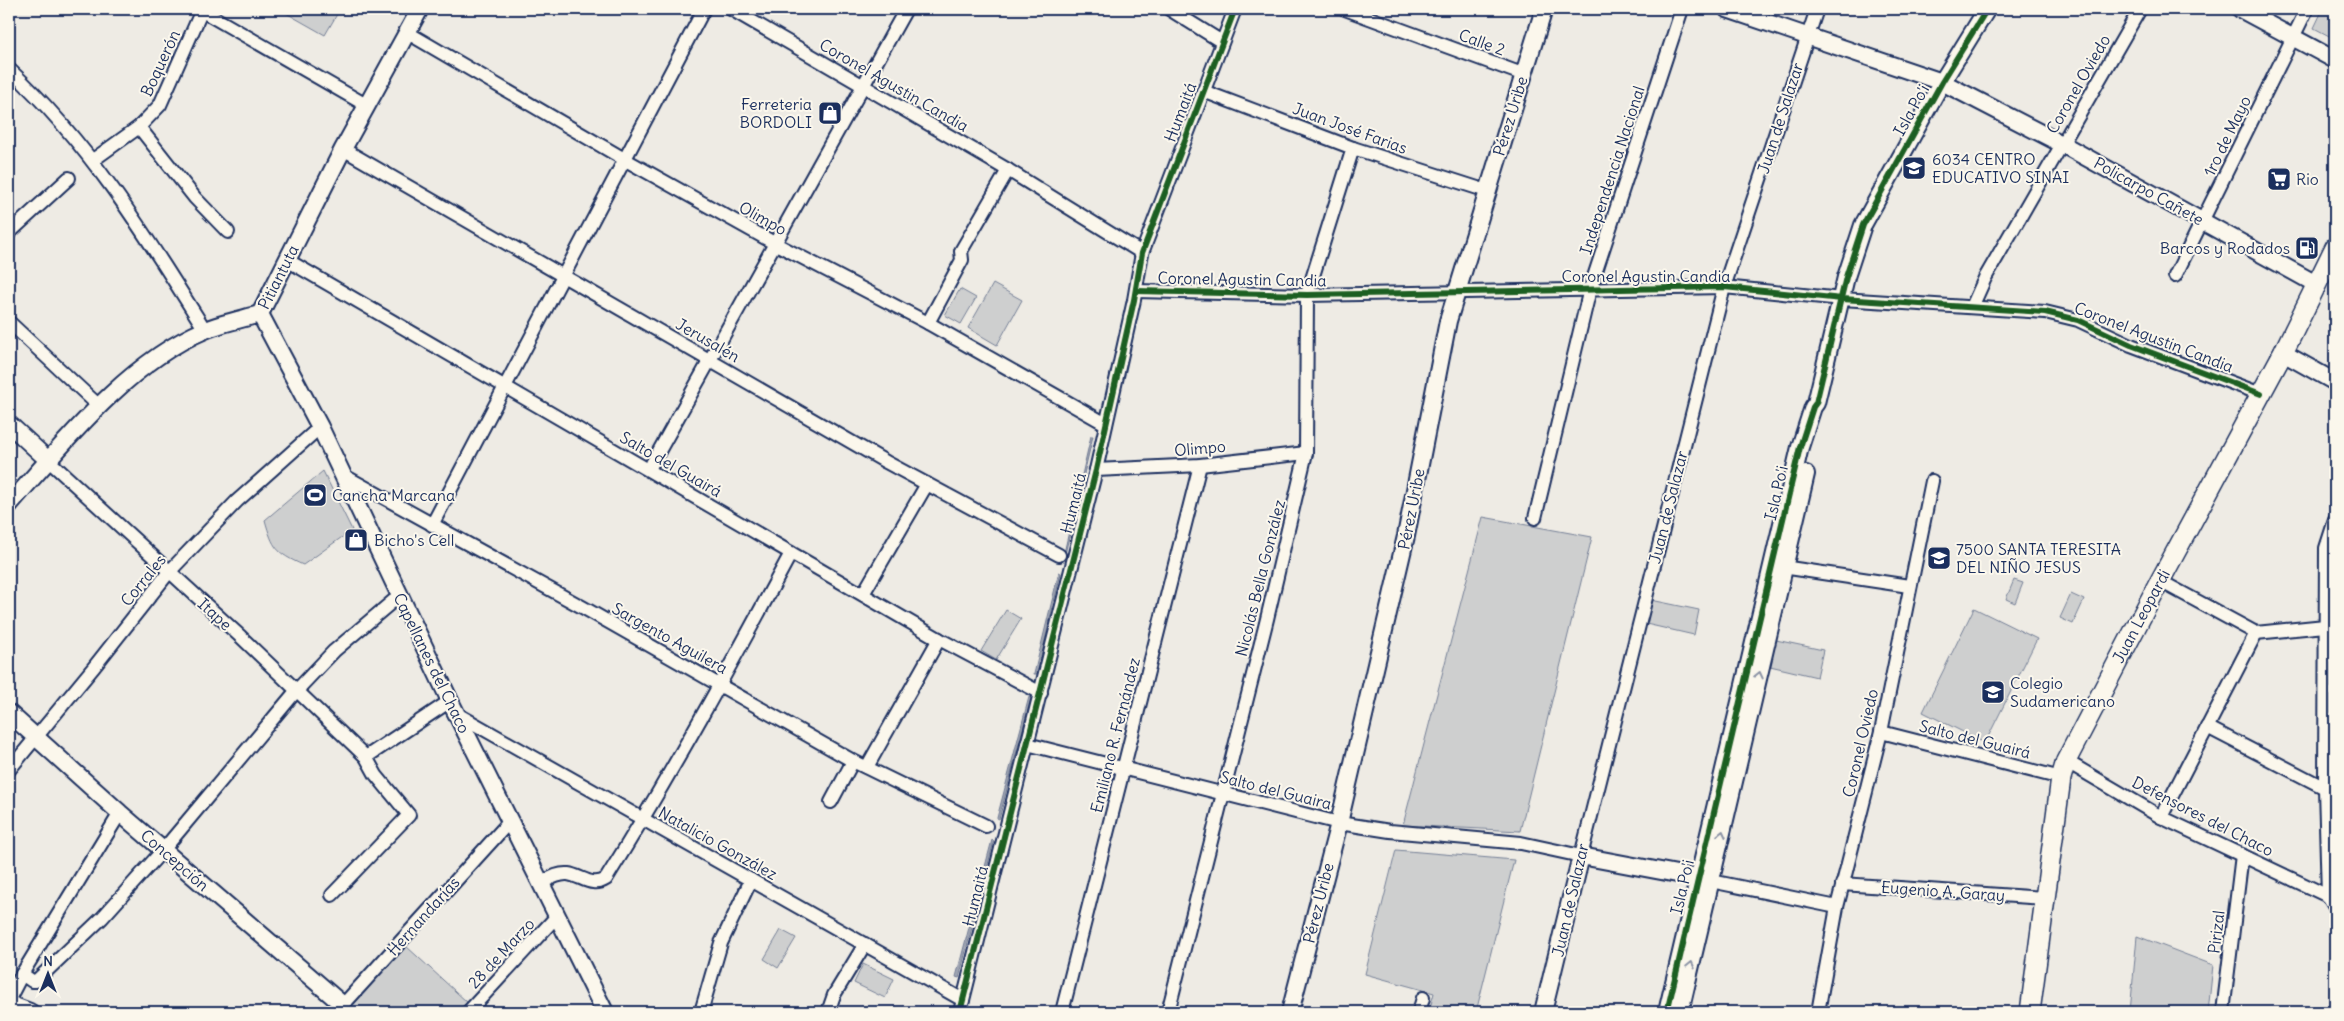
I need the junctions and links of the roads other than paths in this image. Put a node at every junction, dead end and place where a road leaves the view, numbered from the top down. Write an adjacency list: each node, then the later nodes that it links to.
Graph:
1 (420, 9): 17 (street, Pitiantuta)
2 (704, 9): 32 (street)
3 (731, 9): 25 (street, Coronel Agustin Candia)
4 (906, 9): 25 (street)
5 (1168, 9): 20 (street)
6 (1235, 9): 20 (street, Humaitá)
7 (1345, 9): 23 (street, Calle 2)
8 (1544, 9): 23 (street, Pérez Uribe)
9 (1682, 9): 48 (street, Independencia Nacional)
10 (1727, 9): 18 (street, Policarpo Cañete)
11 (1816, 9): 18 (street, Juan de Salazar)
12 (1987, 9): 24 (street, Isla Po'i)
13 (2140, 9): 29 (street, Coronel Oviedo)
14 (2240, 9): 19 (street)
15 (2307, 9): 19 (street, 1ro de Mayo)
16 (201, 10): 27 (street); 28 (street, Boquerón)
17 (408, 33): 27 (street, Pitiantuta); 32 (street, Olimpo)
18 (1807, 36): 24 (street, Policarpo Cañete); 47 (street, Juan de Salazar)
19 (2294, 38): 21 (street); 37 (street, 1ro de Mayo)
20 (1222, 42): 26 (street, Humaitá)
21 (2335, 60)
22 (9, 69): 33 (street)
23 (1522, 74): 36 (street, Pérez Uribe)
24 (1942, 82): 29 (street, Policarpo Cañete); 52 (street, Isla Po'i)
25 (863, 86): 34 (street, Coronel Agustin Candia); 40 (street)
26 (1202, 91): 30 (street, Juan José Farias); 42 (street, Humaitá)
27 (366, 105): 31 (street, Pitiantuta)
28 (139, 127): 33 (street, Boquerón); 38 (street)
29 (2062, 144): 37 (street, Policarpo Cañete); 53 (street, Coronel Oviedo)
30 (1353, 148): 36 (street, Juan José Farias); 51 (street, Nicolás Bella González)
31 (343, 149): 43 (street, Pitiantuta); 44 (street, Jerusalén)
32 (624, 158): 40 (street, Olimpo); 44 (street)
33 (93, 160): 57 (street)
34 (1008, 170): 42 (street, Coronel Agustin Candia); 56 (street)
35 (69, 178): 39 (street)
36 (1487, 191): 50 (street, Pérez Uribe)
37 (2204, 221): 45 (street, 1ro de Mayo); 46 (street, Policarpo Cañete)
38 (228, 232)
39 (9, 233)
40 (776, 244): 56 (street, Olimpo); 59 (street)
41 (2335, 247): 46 (main road, Juan Leopardi)
42 (1142, 253): 49 (street, Humaitá)
43 (287, 260): 54 (street, Pitiantuta); 61 (street, Salto del Guairá)
44 (563, 276): 59 (street, Jerusalén); 61 (street)
45 (2175, 276)
46 (2316, 284): 58 (main road, Juan Leopardi)
47 (1724, 287): 48 (street, Coronel Agustin Candia); 52 (street, Coronel Agustin Candia); 116 (street, Juan de Salazar)
48 (1590, 289): 50 (street, Coronel Agustin Candia); 76 (street, Independencia Nacional)
49 (1136, 291): 51 (street, Coronel Agustin Candia); 65 (street, Humaitá)
50 (1456, 293): 51 (street, Coronel Agustin Candia); 112 (street, Pérez Uribe)
51 (1307, 295): 67 (street, Nicolás Bella González)
52 (1842, 299): 53 (street, Coronel Agustin Candia); 81 (street, Isla Po'i)
53 (1972, 307): 62 (street, Coronel Agustin Candia)
54 (260, 314): 57 (street, Pitiantuta); 66 (street, Capellanes del Chaco)
55 (9, 322): 63 (street)
56 (928, 323): 65 (street, Olimpo)
57 (205, 330): 63 (street, Pitiantuta)
58 (2283, 353): 60 (street); 62 (main road, Juan Leopardi)
59 (709, 360): 70 (street); 74 (street, Jerusalén)
60 (2335, 382)
61 (505, 387): 70 (street, Salto del Guairá); 78 (street)
62 (2261, 394): 83 (main road, Juan Leopardi)
63 (100, 406): 68 (street, Pitiantuta)
64 (9, 424): 68 (street, Itape)
65 (1106, 424): 71 (street, Humaitá)
66 (320, 427): 72 (street, Capellanes del Chaco); 82 (street, Corrales)
67 (1306, 453): 69 (street, Olimpo); 106 (street, Nicolás Bella González)
68 (48, 460): 75 (street, Pitiantuta); 82 (street, Itape)
69 (1200, 465): 71 (street, Olimpo); 102 (street, Emiliano R. Fernández)
70 (649, 469): 79 (street, Salto del Guairá)
71 (1096, 470): 92 (street, Humaitá)
72 (341, 474): 78 (street, Sargento Aguilera); 86 (street, Capellanes del Chaco)
73 (1932, 481): 84 (street, Coronel Oviedo)
74 (927, 484): 80 (street, Jerusalén); 85 (street)
75 (9, 505)
76 (1535, 518)
77 (2335, 520): 87 (street)
78 (432, 525): 90 (street, Sargento Aguilera)
79 (791, 552): 85 (street, Salto del Guairá); 90 (street)
80 (1059, 555)
81 (1778, 567): 84 (street); 117 (street, Isla Po'i)
82 (169, 572): 91 (street, Itape); 97 (street, Corrales)
83 (2160, 581): 88 (street); 103 (main road, Juan Leopardi)
84 (1909, 586): 96 (street, Coronel Oviedo)
85 (863, 594): 89 (street, Salto del Guairá)
86 (399, 596): 91 (street); 93 (street, Capellanes del Chaco)
87 (2325, 626): 88 (street); 105 (street)
88 (2256, 633): 95 (street)
89 (939, 639): 92 (street, Salto del Guairá); 101 (street)
90 (720, 685): 100 (street, Sargento Aguilera); 111 (street)
91 (297, 690): 99 (street, Itape); 114 (street)
92 (1041, 692): 98 (street, Humaitá)
93 (454, 708): 99 (street); 110 (street, Capellanes del Chaco); 111 (street, Natalicio González)
94 (9, 713): 97 (street, Concepción)
95 (2207, 727): 105 (street); 109 (street)
96 (1881, 732): 103 (street, Salto del Guairá); 120 (street, Coronel Oviedo)
97 (36, 736): 104 (street, Corrales); 108 (street, Concepción)
98 (1027, 744): 102 (street, Salto del Guaira); 131 (street, Humaitá)
99 (366, 757): 121 (street, Itape)
100 (853, 761): 101 (street, Sargento Aguilera); 107 (street)
101 (867, 767): 113 (street, Sargento Aguilera)
102 (1123, 769): 106 (street, Salto del Guaira); 138 (street, Emiliano R. Fernández)
103 (2064, 769): 109 (street, Defensores del Chaco); 122 (main road, Juan Leopardi)
104 (9, 770)
105 (2325, 788): 123 (street)
106 (1222, 793): 112 (street, Salto del Guaira); 139 (street, Nicolás Bella González)
107 (831, 802)
108 (120, 813): 114 (street, Concepción); 127 (street)
109 (2161, 817): 115 (street, Defensores del Chaco)
110 (510, 821): 119 (street, Capellanes del Chaco); 132 (street, Hernandarías)
111 (643, 821): 118 (street, Natalicio González); 119 (street)
112 (1339, 823): 116 (street, Salto del Guaira); 140 (street, Pérez Uribe)
113 (986, 826)
114 (164, 850): 127 (street); 132 (street, Concepción)
115 (2242, 855): 123 (street, Defensores del Chaco); 148 (street, Pirizal)
116 (1580, 856): 117 (street); 142 (street, Juan de Salazar)
117 (1705, 879): 124 (street); 143 (street, Isla Po'i); 144 (street, Isla Po'i, one-way to 117)
118 (751, 880): 126 (street, Natalicio González); 136 (street)
119 (541, 883): 125 (street, Capellanes del Chaco)
120 (1842, 884): 122 (street, Eugenio A. Garay); 124 (street, Coronel Oviedo)
121 (332, 895)
122 (2044, 898): 147 (main road, Juan Leopardi)
123 (2332, 901)
124 (1837, 907): 145 (street, Coronel Oviedo)
125 (558, 916): 133 (street, Capellanes del Chaco); 135 (street, 28 de Marzo)
126 (865, 944): 131 (street, Natalicio González); 137 (street)
127 (22, 974): 129 (street)
128 (1423, 998): 141 (street)
129 (9, 999)
130 (9, 1004): 134 (street)
131 (962, 1006)
132 (340, 1009)
133 (604, 1011)
134 (30, 1012)
135 (468, 1012)
136 (701, 1012)
137 (828, 1012)
138 (1062, 1012)
139 (1168, 1012)
140 (1290, 1012)
141 (1419, 1012)
142 (1543, 1012)
143 (1667, 1012)
144 (1680, 1012)
145 (1818, 1012): 146 (street)
146 (1825, 1012)
147 (2030, 1012)
148 (2223, 1012)

